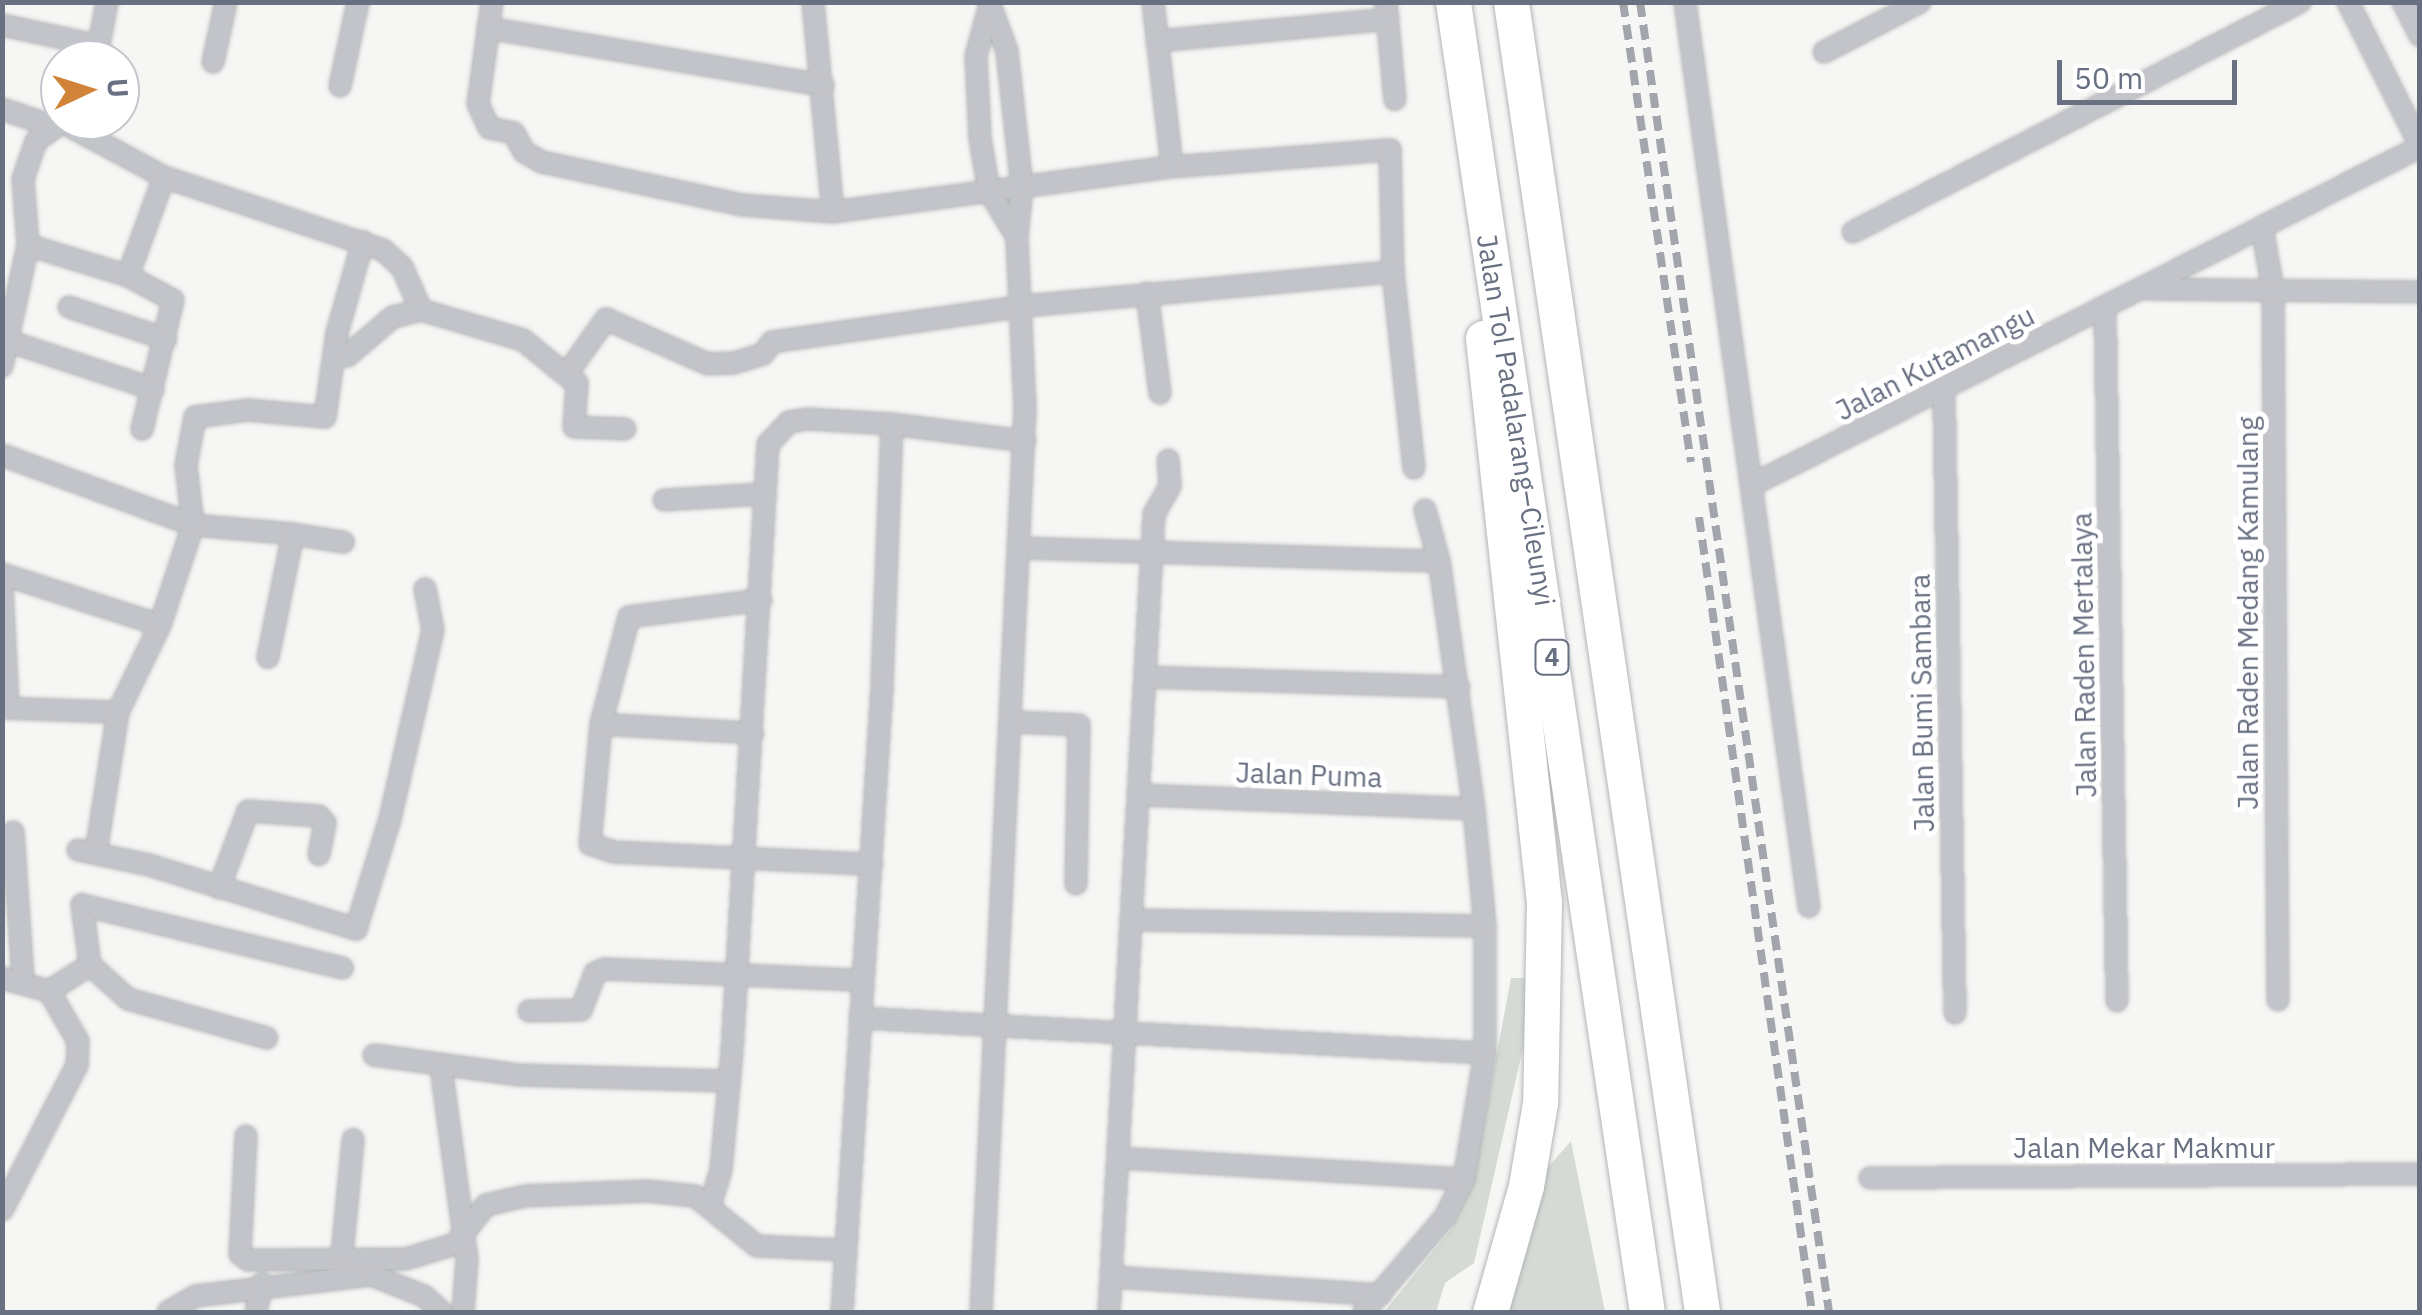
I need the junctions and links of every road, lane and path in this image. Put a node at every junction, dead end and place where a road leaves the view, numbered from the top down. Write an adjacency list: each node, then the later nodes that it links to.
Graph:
1 (107, 2): 20 (street)
2 (226, 2): 23 (street)
3 (358, 2): 25 (street)
4 (492, 2): 17 (street)
5 (813, 2): 24 (street)
6 (1152, 2): 21 (street)
7 (1453, 2): 26 (highway, Jalan Tol Padalarang–Cileunyi / 4)
8 (1510, 2): 144 (highway, Jalan Tol Padalarang–Cileunyi / 4)
9 (1685, 2): 68 (street)
10 (1920, 2): 22 (street)
11 (2300, 2): 39 (street)
12 (2348, 2): 32 (street)
13 (2402, 2): 18 (street)
14 (989, 4): 35 (street); 36 (street)
15 (1387, 11): 21 (street); 27 (street)
16 (2, 25): 19 (street)
17 (488, 28): 24 (street); 37 (street)
18 (2420, 36)
19 (54, 40)
20 (101, 40)
21 (1157, 41): 33 (street)
22 (1824, 52)
23 (213, 62)
24 (823, 85): 37 (street)
25 (340, 86)
26 (1466, 95): 142 (highway); 143 (highway, Jalan Tol Padalarang–Cileunyi / 4)
27 (1396, 100)
28 (2, 108): 29 (street)
29 (40, 118)
30 (40, 138): 42 (street)
31 (93, 140): 34 (street)
32 (2420, 146): 38 (street, Jalan Kutamangu)
33 (1172, 167): 35 (street); 43 (street)
34 (164, 177): 41 (street); 44 (street)
35 (1022, 186): 36 (street); 40 (street)
36 (989, 191): 37 (street); 40 (street)
37 (833, 212)
38 (2262, 227): 45 (street, Jalan Kutamangu); 46 (street, Jalan Raden Medang Kamulang)
39 (1853, 232)
40 (1017, 238): 49 (street)
41 (363, 242): 52 (street); 55 (street)
42 (28, 245): 44 (street); 54 (street)
43 (1393, 272): 47 (street); 67 (street)
44 (128, 276): 53 (street)
45 (2142, 289): 46 (street, Jalan Kutamangu); 51 (street, Jalan Kutamangu)
46 (2272, 290): 48 (street, Jalan Kutamangu); 108 (street, Jalan Raden Medang Kamulang)
47 (1147, 292): 49 (street); 60 (street)
48 (2420, 292)
49 (1024, 306): 57 (street); 64 (street)
50 (70, 307): 53 (street)
51 (2106, 308): 59 (street, Jalan Kutamangu); 109 (street, Jalan Raden Mertalaya)
52 (421, 310): 55 (street); 57 (street)
53 (166, 339): 58 (street)
54 (8, 341): 56 (street); 58 (street)
55 (334, 356): 72 (street)
56 (2, 366)
57 (566, 374): 62 (street)
58 (152, 389): 63 (street)
59 (1944, 391): 68 (street, Jalan Kutamangu); 111 (street, Jalan Bumi Sambara)
60 (1160, 393)
61 (892, 424): 64 (street); 69 (street); 96 (street)
62 (625, 429)
63 (142, 430)
64 (1024, 437): 75 (street)
65 (2, 455): 72 (street)
66 (1168, 460): 76 (street)
67 (1414, 468)
68 (1752, 484): 99 (street)
69 (762, 494): 70 (street); 81 (street)
70 (664, 500)
71 (1425, 510): 77 (street)
72 (194, 524): 73 (street); 82 (street)
73 (293, 534): 74 (street); 83 (street)
74 (343, 542)
75 (1022, 548): 76 (street); 88 (street)
76 (1152, 550): 77 (street); 84 (street)
77 (1439, 561): 85 (street)
78 (2, 574): 82 (street)
79 (2, 588): 86 (street)
80 (425, 590): 98 (street)
81 (761, 600): 89 (street); 90 (street)
82 (160, 625): 87 (street)
83 (268, 657)
84 (1146, 677): 85 (street); 91 (street)
85 (1458, 687): 92 (street)
86 (5, 708): 87 (street)
87 (118, 712): 98 (street)
88 (1014, 722): 97 (street); 113 (street)
89 (601, 724): 90 (street); 95 (street)
90 (753, 733): 95 (street)
91 (1141, 796): 92 (street, Jalan Puma); 100 (street)
92 (1474, 809): 101 (street)
93 (13, 832): 105 (street)
94 (319, 854): 98 (street)
95 (746, 859): 96 (street); 104 (street)
96 (872, 864): 106 (street)
97 (1076, 884)
98 (219, 888)
99 (1809, 907)
100 (1135, 920): 101 (street); 114 (street)
101 (1484, 926): 116 (street)
102 (90, 965): 103 (street); 107 (street); 115 (street)
103 (342, 968)
104 (735, 974): 106 (street); 110 (street); 119 (street)
105 (13, 979): 107 (street)
106 (862, 980): 112 (street)
107 (49, 990): 127 (street)
108 (2278, 1000)
109 (2117, 1001)
110 (529, 1011)
111 (1955, 1013)
112 (860, 1018): 113 (street); 129 (street)
113 (997, 1028): 114 (street); 139 (street)
114 (1125, 1036): 116 (street); 122 (street)
115 (267, 1038)
116 (1484, 1054): 125 (street)
117 (374, 1055): 118 (street)
118 (441, 1066): 119 (street); 128 (street)
119 (729, 1081): 126 (street)
120 (246, 1136): 130 (street)
121 (353, 1140): 130 (street)
122 (1119, 1158): 125 (street); 131 (street)
123 (2420, 1174): 124 (street, Jalan Mekar Makmur)
124 (1870, 1178)
125 (1464, 1179): 133 (street)
126 (710, 1206): 128 (street); 129 (street)
127 (2, 1210)
128 (462, 1234): 130 (street); 138 (street)
129 (845, 1250): 134 (street)
130 (342, 1254)
131 (1111, 1276): 133 (street); 140 (street)
132 (262, 1284): 135 (street); 136 (street); 137 (street)
133 (1380, 1295): 141 (street)
134 (842, 1309)
135 (168, 1312)
136 (256, 1312)
137 (442, 1312)
138 (463, 1312)
139 (982, 1312)
140 (1109, 1312)
141 (1364, 1312)
142 (1490, 1312)
143 (1647, 1312)
144 (1702, 1312)

